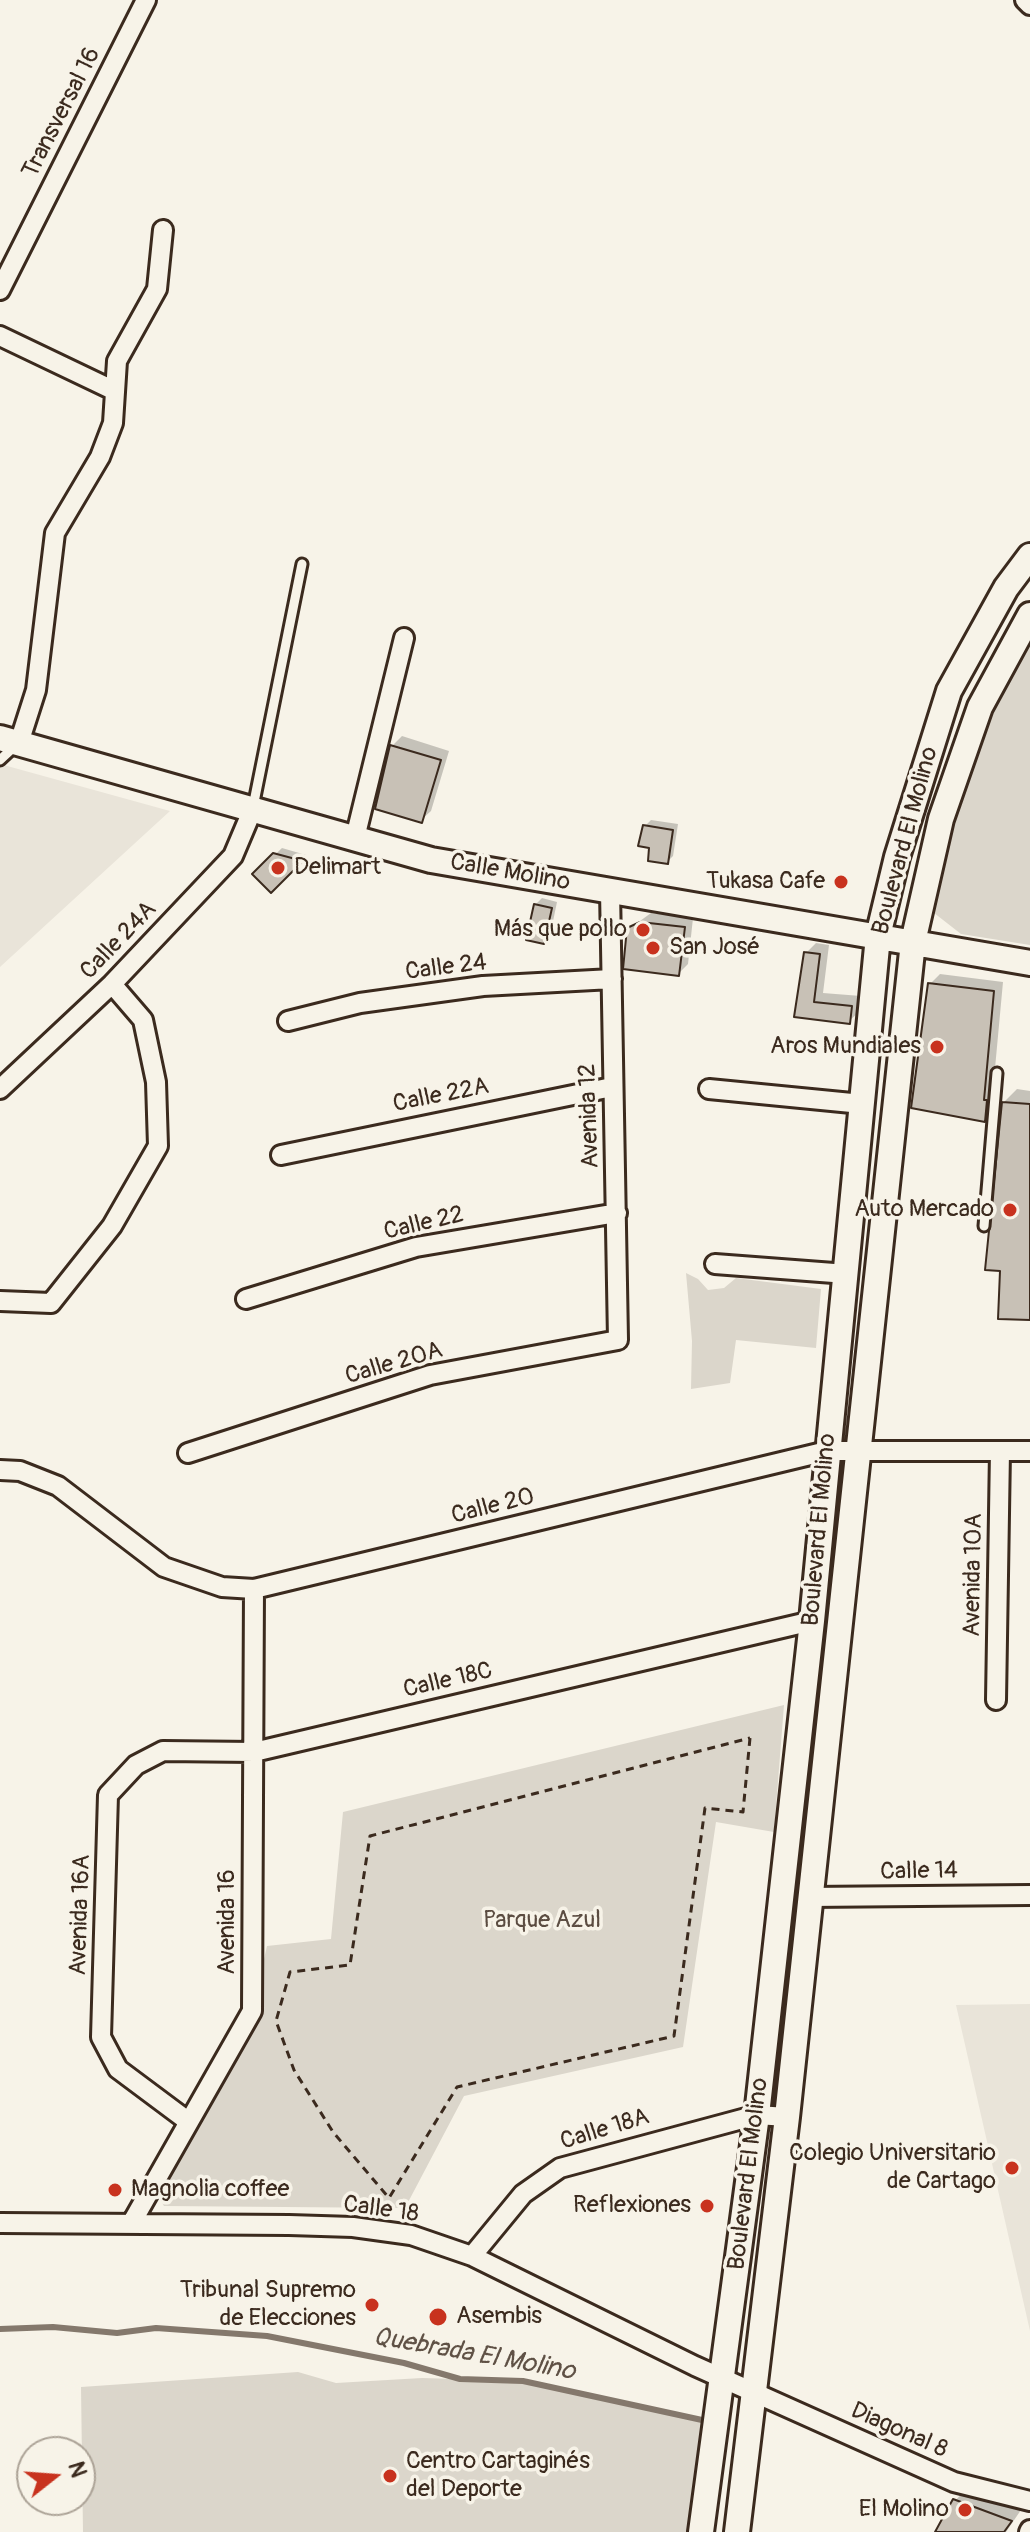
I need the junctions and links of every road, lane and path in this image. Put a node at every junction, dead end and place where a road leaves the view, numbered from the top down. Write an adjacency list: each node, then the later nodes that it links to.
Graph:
1 (146, 0): 5 (street, Transversal 16)
2 (1025, 0): 3 (street)
3 (1030, 5)
4 (163, 230): 7 (street)
5 (0, 290)
6 (0, 336): 7 (street)
7 (115, 391): 12 (street)
8 (1030, 556): 16 (street, Boulevard El Molino)
9 (302, 564): 14 (lane)
10 (1030, 615): 17 (street, Boulevard El Molino)
11 (404, 638): 15 (street)
12 (10, 740): 13 (lane); 14 (street, Calle Molino)
13 (0, 760)
14 (252, 811): 15 (street, Calle Molino); 23 (street, Calle 24A)
15 (355, 838): 18 (street, Calle Molino)
16 (897, 857): 17 (street); 19 (street, Boulevard El Molino)
17 (930, 865): 20 (street, Boulevard El Molino)
18 (610, 890): 19 (street, Calle Molino); 22 (street, Avenida 12)
19 (878, 936): 20 (street, Calle Molino); 29 (street, Boulevard El Molino)
20 (913, 942): 21 (street, Calle Molino); 38 (street, Boulevard El Molino)
21 (1030, 963)
22 (612, 979): 24 (street, Calle 24); 26 (street, Avenida 12)
23 (112, 984): 27 (street, Calle 24A); 36 (street)
24 (288, 1021)
25 (997, 1073): 32 (lane)
26 (612, 1087): 30 (street, Calle 22A); 31 (street, Avenida 12)
27 (0, 1089)
28 (709, 1089): 29 (street)
29 (862, 1104): 34 (street, Boulevard El Molino)
30 (281, 1155)
31 (617, 1213): 35 (street, Calle 22); 37 (street, Avenida 12)
32 (984, 1226)
33 (715, 1264): 34 (street)
34 (847, 1274): 39 (street, Boulevard El Molino)
35 (246, 1299)
36 (0, 1301)
37 (618, 1340): 42 (street, Calle 20A)
38 (859, 1449): 39 (street, Calle 20); 40 (street, Calle 20); 51 (street, Boulevard El Molino)
39 (827, 1451): 44 (street, Calle 20); 45 (street, Boulevard El Molino)
40 (1000, 1451): 41 (street, Calle 20); 46 (street, Avenida 10A)
41 (1030, 1451)
42 (188, 1453)
43 (0, 1470): 44 (street, Calle 20)
44 (254, 1589): 47 (street, Avenida 16)
45 (812, 1621): 47 (street, Calle 18C); 52 (street, Boulevard El Molino)
46 (996, 1700)
47 (254, 1752): 48 (street, Calle 18C); 54 (street, Avenida 16)
48 (108, 1795): 54 (street, Avenida 16A)
49 (743, 1812): 49 (path)
50 (1030, 1895): 51 (street, Calle 14)
51 (808, 1897): 53 (street, Boulevard El Molino)
52 (757, 2115): 53 (street, Calle 18A); 57 (street, Calle 18A); 58 (street, Boulevard El Molino)
53 (787, 2117): 59 (street, Boulevard El Molino)
54 (189, 2122): 56 (street, Avenida 16)
55 (0, 2223): 56 (street, Calle 18)
56 (131, 2224): 57 (street, Calle 18)
57 (472, 2256): 58 (street, Calle 18)
58 (724, 2379): 59 (street, Diagonal 8); 61 (street, Boulevard El Molino)
59 (753, 2391): 60 (street, Diagonal 8); 62 (street, Boulevard El Molino)
60 (1030, 2501)
61 (701, 2532)
62 (737, 2532)

